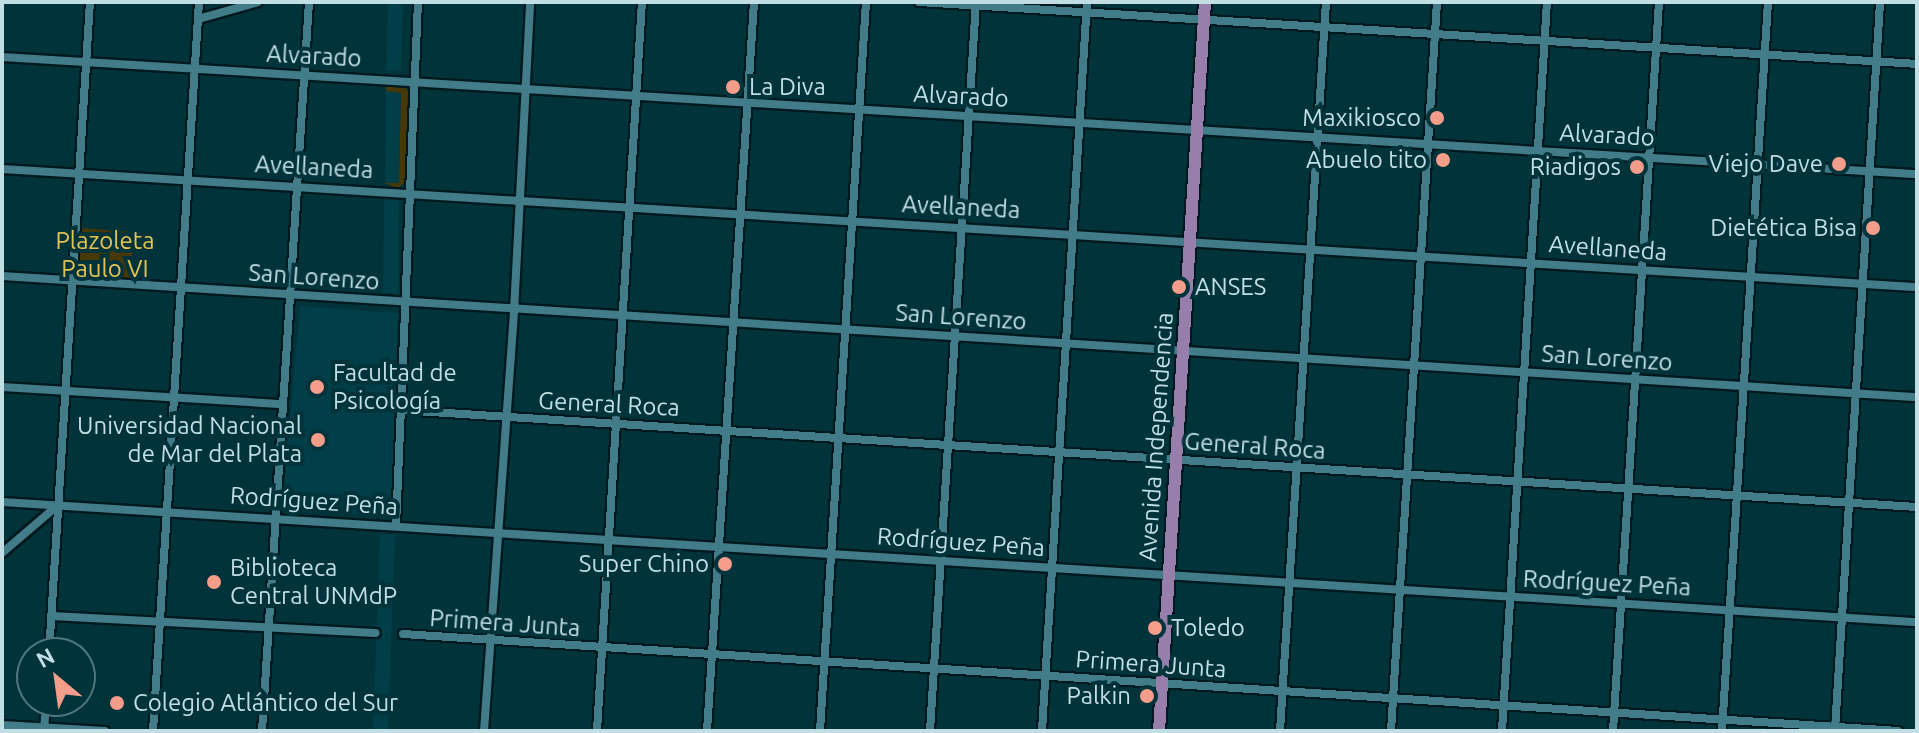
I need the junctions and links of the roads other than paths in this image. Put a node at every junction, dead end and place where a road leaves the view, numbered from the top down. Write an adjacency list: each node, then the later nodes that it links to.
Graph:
1 (90, 2): 30 (street)
2 (199, 2): 21 (street)
3 (258, 2): 21 (street)
4 (309, 2): 33 (street)
5 (418, 2): 34 (street)
6 (530, 2): 35 (street)
7 (642, 2): 36 (street)
8 (754, 2): 37 (street)
9 (866, 2): 38 (street)
10 (919, 2): 19 (street)
11 (1087, 2): 20 (street)
12 (1205, 2): 22 (main road, Avenida Independencia)
13 (1326, 2): 23 (street)
14 (1437, 2): 24 (street)
15 (1547, 2): 25 (street)
16 (1659, 2): 26 (street)
17 (1768, 2): 27 (street)
18 (1880, 2): 29 (street)
19 (976, 4): 20 (street); 39 (street)
20 (1087, 13): 22 (street); 40 (street)
21 (198, 19): 32 (street)
22 (1204, 20): 23 (street); 41 (main road, Avenida Independencia)
23 (1324, 27): 24 (street); 42 (street)
24 (1435, 34): 25 (street); 43 (street)
25 (1544, 41): 26 (street); 44 (street)
26 (1656, 48): 27 (street); 45 (street)
27 (1765, 55): 29 (street); 46 (street)
28 (2, 57): 30 (street, Alvarado)
29 (1876, 61): 31 (street); 48 (street)
30 (86, 63): 32 (street, Alvarado); 49 (street)
31 (1917, 64)
32 (195, 69): 33 (street, Alvarado); 51 (street)
33 (305, 76): 34 (street, Alvarado); 52 (street)
34 (415, 82): 35 (street, Alvarado); 53 (street)
35 (525, 89): 36 (street, Alvarado); 54 (street)
36 (636, 96): 37 (street, Alvarado); 55 (street)
37 (748, 103): 38 (street, Alvarado); 56 (street)
38 (859, 110): 39 (street, Alvarado); 57 (street)
39 (969, 116): 40 (street, Alvarado); 58 (street)
40 (1080, 123): 41 (street, Alvarado); 59 (street)
41 (1197, 130): 42 (street, Alvarado); 60 (main road, Avenida Independencia)
42 (1317, 138): 43 (street, Alvarado); 61 (street)
43 (1428, 148): 44 (street, Alvarado); 62 (street)
44 (1538, 151): 45 (street, Alvarado); 63 (street)
45 (1649, 158): 46 (street, Alvarado); 64 (street)
46 (1755, 164): 48 (street, Alvarado); 66 (street)
47 (2, 169): 49 (street, Avellaneda)
48 (1869, 172): 50 (street, Alvarado); 68 (street)
49 (79, 174): 51 (street, Avellaneda); 67 (street)
50 (1917, 174)
51 (188, 181): 52 (street, Avellaneda); 70 (street)
52 (298, 187): 53 (street, Avellaneda); 71 (street)
53 (408, 193): 54 (street, Avellaneda); 72 (street)
54 (518, 200): 55 (street, Avellaneda); 73 (street)
55 (629, 207): 56 (street, Avellaneda); 74 (street)
56 (741, 215): 57 (street, Avellaneda); 75 (street)
57 (852, 221): 58 (street, Avellaneda); 76 (street)
58 (962, 227): 59 (street, Avellaneda); 77 (street)
59 (1073, 234): 60 (street, Avellaneda); 78 (street)
60 (1191, 241): 61 (street, Avellaneda); 79 (main road, Avenida Independencia)
61 (1310, 249): 62 (street, Avellaneda); 80 (street)
62 (1421, 256): 63 (street, Avellaneda); 81 (street)
63 (1531, 263): 64 (street, Avellaneda); 82 (street)
64 (1642, 270): 66 (street, Avellaneda); 83 (street)
65 (2, 276): 67 (street, San Lorenzo)
66 (1749, 277): 68 (street, Avellaneda); 84 (street)
67 (72, 281): 70 (street, San Lorenzo); 86 (street)
68 (1862, 284): 69 (street, Avellaneda); 87 (street)
69 (1917, 287)
70 (181, 288): 71 (street, San Lorenzo); 88 (street)
71 (291, 295): 72 (street, San Lorenzo); 90 (street)
72 (403, 304): 73 (street, San Lorenzo); 91 (street)
73 (514, 311): 74 (street, San Lorenzo); 92 (street)
74 (625, 317): 75 (street, San Lorenzo); 93 (street)
75 (735, 323): 76 (street, San Lorenzo); 94 (street)
76 (845, 330): 77 (street, San Lorenzo); 95 (street)
77 (955, 337): 78 (street, San Lorenzo); 96 (street)
78 (1066, 344): 79 (street, San Lorenzo); 97 (street)
79 (1183, 352): 80 (street, San Lorenzo); 98 (main road, Avenida Independencia)
80 (1303, 358): 81 (street, San Lorenzo); 99 (street)
81 (1414, 365): 82 (street, San Lorenzo); 100 (street)
82 (1524, 372): 83 (street, San Lorenzo); 101 (street)
83 (1635, 379): 84 (street, San Lorenzo); 102 (street)
84 (1742, 386): 87 (street, San Lorenzo); 103 (street)
85 (2, 387): 86 (street)
86 (66, 391): 88 (street); 106 (street)
87 (1855, 393): 89 (street, San Lorenzo); 105 (street)
88 (174, 397): 90 (street); 108 (street)
89 (1917, 397)
90 (282, 404): 109 (street)
91 (400, 410): 92 (street, General Roca); 110 (street)
92 (506, 418): 93 (street, General Roca); 111 (street)
93 (616, 424): 94 (street, General Roca); 112 (street)
94 (726, 431): 95 (street, General Roca); 113 (street)
95 (838, 439): 96 (street, General Roca); 115 (street)
96 (948, 446): 97 (street, General Roca); 116 (street)
97 (1059, 453): 98 (street, General Roca); 117 (street)
98 (1176, 461): 99 (street, General Roca); 118 (main road, Avenida Independencia)
99 (1297, 468): 100 (street, General Roca); 119 (street)
100 (1407, 475): 101 (street, General Roca); 120 (street)
101 (1517, 482): 102 (street, General Roca); 121 (street)
102 (1628, 488): 103 (street, General Roca); 122 (street)
103 (1736, 495): 105 (street, General Roca); 123 (street)
104 (2, 502): 106 (street, Rodríguez Peña)
105 (1849, 502): 107 (street, General Roca); 125 (street)
106 (58, 505): 108 (street, Rodríguez Peña); 114 (street); 124 (street)
107 (1917, 507)
108 (167, 512): 109 (street, Rodríguez Peña); 126 (street)
109 (275, 519): 110 (street, Rodríguez Peña); 128 (street)
110 (396, 526): 111 (street, Rodríguez Peña)
111 (496, 533): 112 (street, Rodríguez Peña); 132 (street)
112 (609, 540): 113 (street, Rodríguez Peña); 133 (street)
113 (719, 547): 115 (street, Rodríguez Peña); 134 (street)
114 (2, 553)
115 (831, 554): 116 (street, Rodríguez Peña); 135 (street)
116 (941, 561): 117 (street, Rodríguez Peña); 136 (street)
117 (1052, 568): 118 (street, Rodríguez Peña); 137 (street)
118 (1169, 575): 119 (street, Rodríguez Peña); 138 (main road, Avenida Independencia)
119 (1290, 583): 120 (street, Rodríguez Peña); 139 (street)
120 (1400, 589): 121 (street, Rodríguez Peña); 140 (street)
121 (1510, 597): 122 (street, Rodríguez Peña); 141 (street)
122 (1621, 604): 123 (street, Rodríguez Peña); 142 (street)
123 (1729, 611): 125 (street, Rodríguez Peña); 143 (street)
124 (51, 616): 126 (street); 131 (street)
125 (1842, 618): 127 (street, Rodríguez Peña); 146 (street)
126 (160, 622): 128 (street); 148 (street)
127 (1917, 622)
128 (268, 628): 129 (street); 149 (street)
129 (376, 633)
130 (403, 634): 132 (street, Primera Junta)
131 (50, 637)
132 (489, 643): 133 (street, Primera Junta); 150 (street)
133 (602, 650): 134 (street, Primera Junta); 151 (street)
134 (712, 657): 135 (street, Primera Junta); 152 (street)
135 (824, 664): 136 (street, Primera Junta); 153 (street)
136 (934, 671): 137 (street, Primera Junta); 154 (street)
137 (1045, 678): 138 (street, Primera Junta); 155 (street)
138 (1162, 685): 139 (street, Primera Junta); 156 (main road, Avenida Independencia)
139 (1283, 693): 140 (street, Primera Junta); 157 (street)
140 (1393, 699): 141 (street, Primera Junta); 158 (street)
141 (1503, 706): 142 (street, Primera Junta); 159 (street)
142 (1614, 713): 143 (street, Primera Junta); 160 (street)
143 (1722, 720): 146 (street, Primera Junta); 161 (street)
144 (2, 725): 145 (street)
145 (44, 729): 147 (street)
146 (1835, 729): 162 (street, Primera Junta)
147 (105, 731)
148 (153, 731)
149 (262, 731)
150 (484, 731)
151 (597, 731)
152 (707, 731)
153 (820, 731)
154 (930, 731)
155 (1042, 731)
156 (1159, 731)
157 (1280, 731)
158 (1391, 731)
159 (1502, 731)
160 (1613, 731)
161 (1722, 731)
162 (1898, 731)

